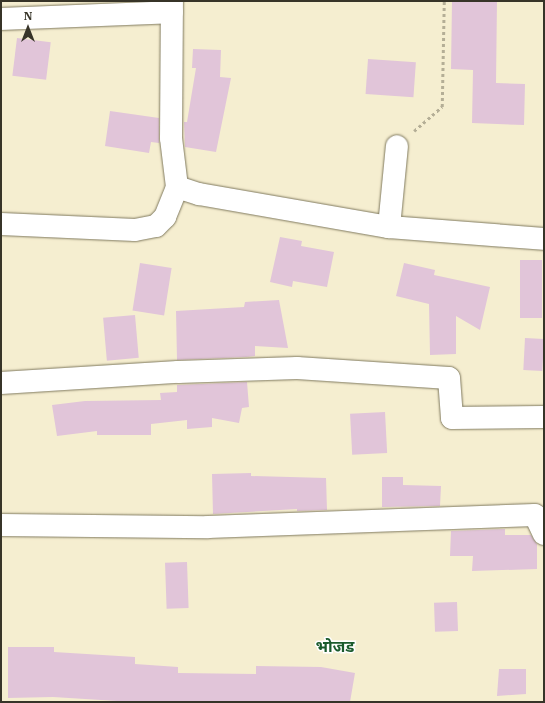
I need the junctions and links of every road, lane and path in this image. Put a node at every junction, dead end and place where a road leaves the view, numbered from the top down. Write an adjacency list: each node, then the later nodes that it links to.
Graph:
1 (444, 1): 4 (path)
2 (172, 6): 3 (street); 5 (street)
3 (1, 19)
4 (397, 146): 7 (street)
5 (176, 187): 6 (street); 7 (street)
6 (1, 224)
7 (389, 227): 8 (street)
8 (544, 239)
9 (1, 383): 10 (street)
10 (542, 417)
11 (1, 525): 12 (street)
12 (544, 534)

